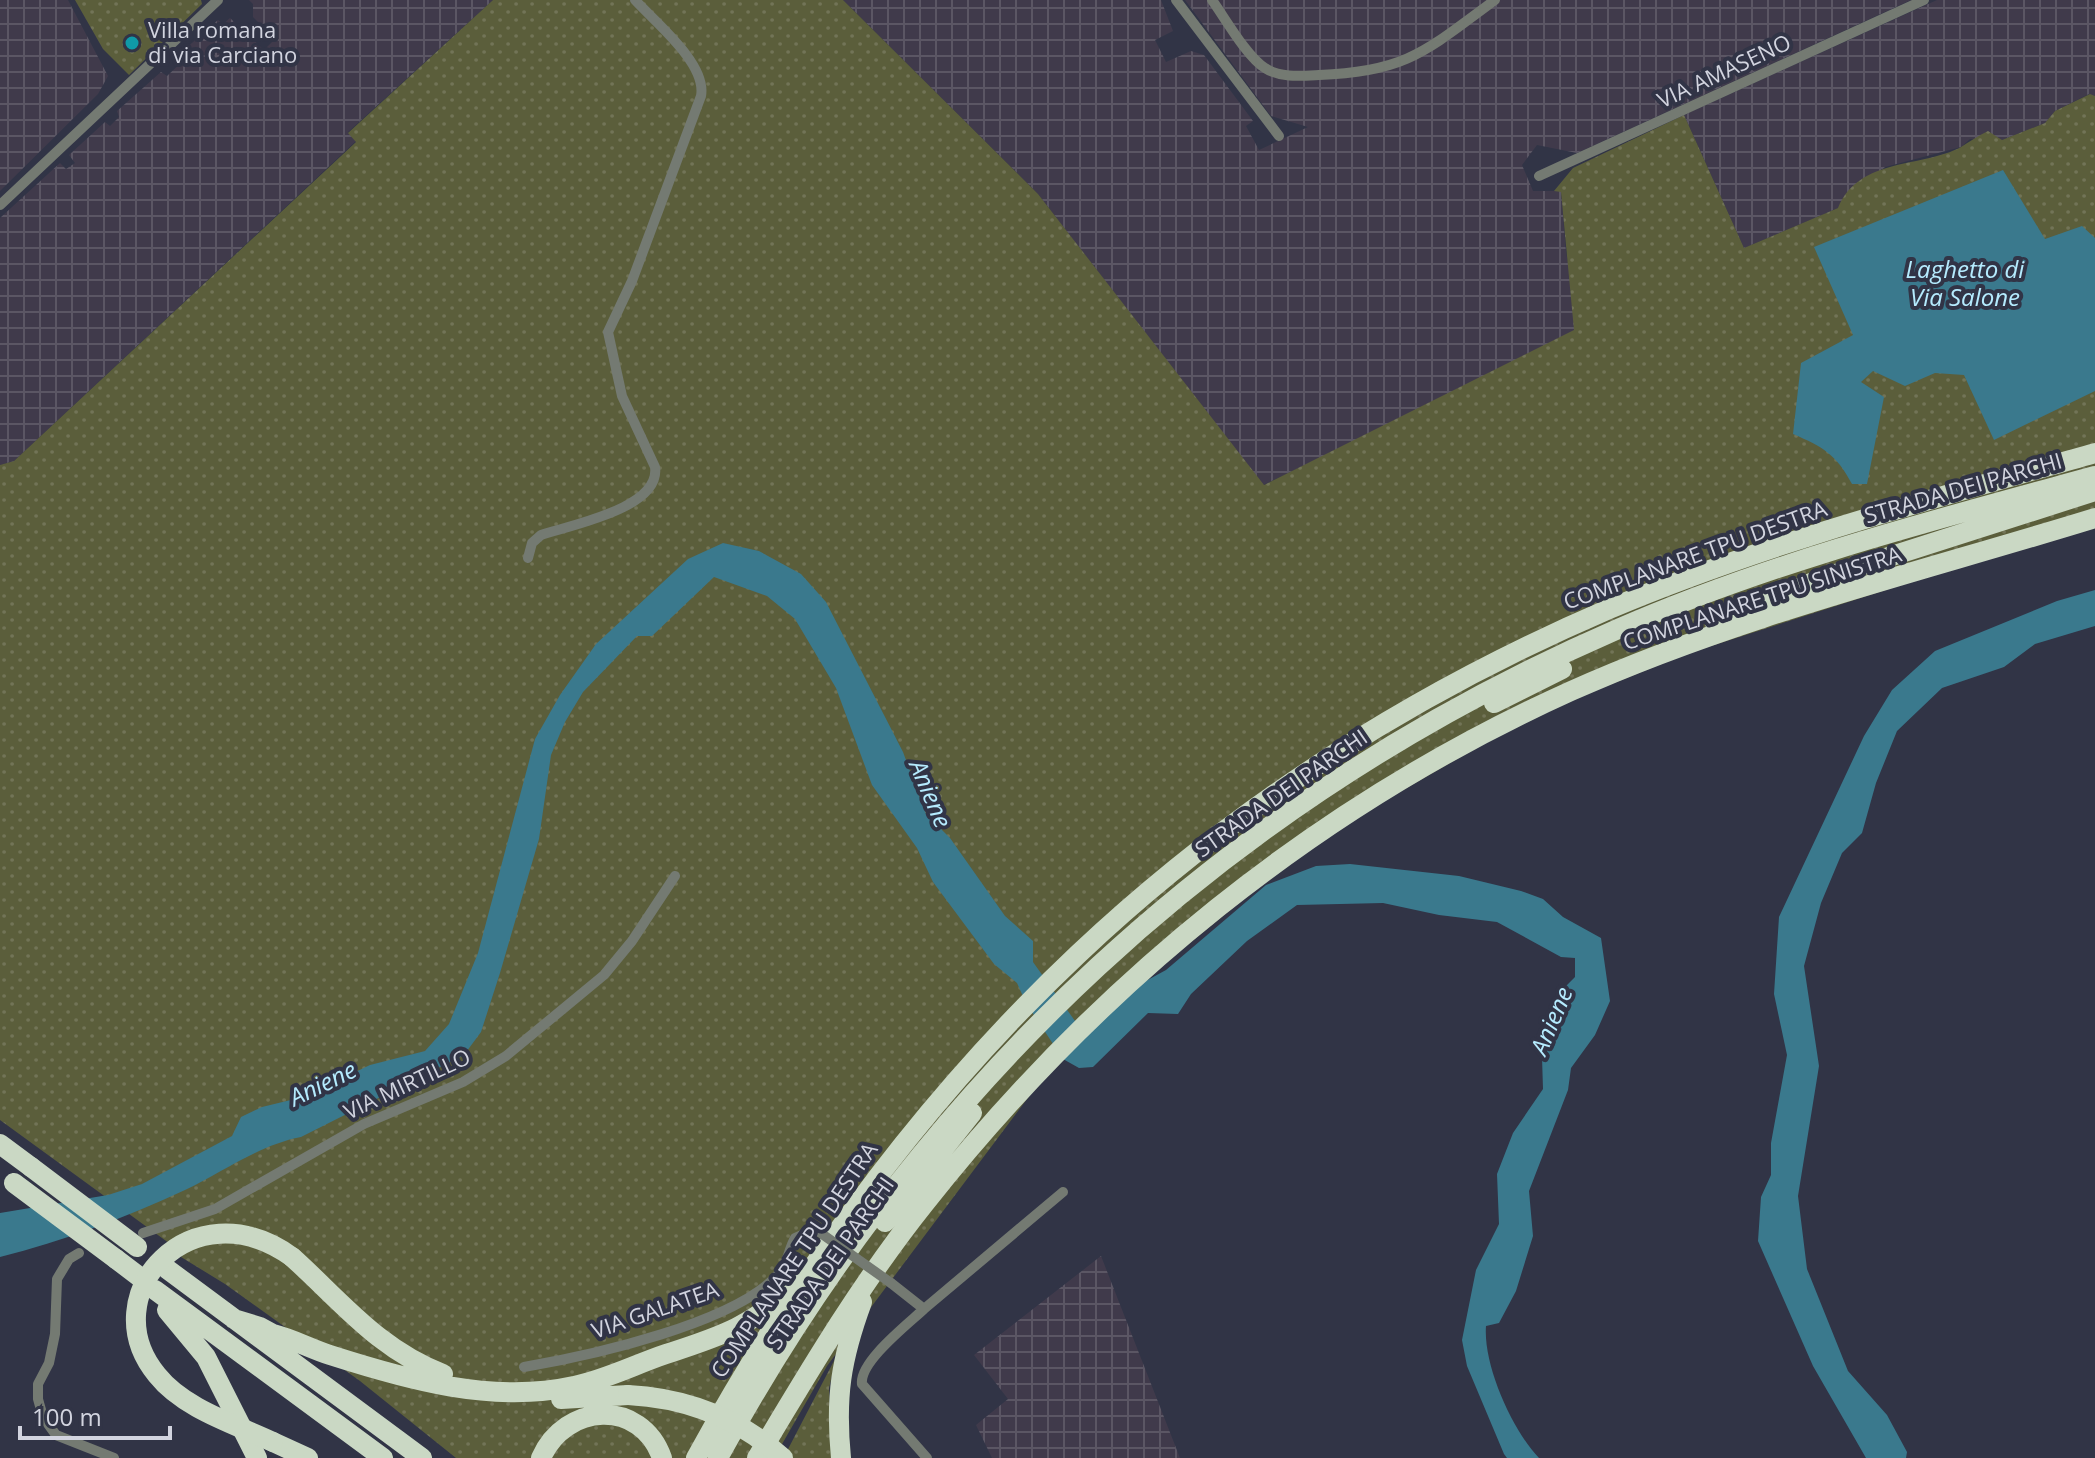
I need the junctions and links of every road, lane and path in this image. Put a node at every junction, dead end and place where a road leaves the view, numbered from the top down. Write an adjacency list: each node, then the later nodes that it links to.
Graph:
1 (218, 0): 9 (street)
2 (635, 0): 14 (street)
3 (1176, 0): 7 (street)
4 (1212, 0): 5 (street)
5 (1495, 0)
6 (1924, 0): 8 (street, VIA AMASENO)
7 (1279, 136)
8 (1539, 176)
9 (0, 205)
10 (2095, 453): 22 (highway, COMPLANARE TPU DESTRA)
11 (2095, 476): 16 (highway, STRADA DEI PARCHI)
12 (2095, 490): 15 (highway); 16 (highway, STRADA DEI PARCHI)
13 (2095, 518): 15 (highway, COMPLANARE TPU SINISTRA)
14 (528, 558)
15 (1574, 690): 16 (highway, COMPLANARE TPU SINISTRA)
16 (1290, 830): 18 (highway, COMPLANARE TPU SINISTRA); 18 (highway, STRADA DEI PARCHI)
17 (675, 876): 23 (street, VIA MIRTILLO)
18 (1025, 1059): 25 (highway, COMPLANARE TPU SINISTRA); 40 (highway, STRADA DEI PARCHI); 41 (highway, STRADA DEI PARCHI)
19 (0, 1144): 23 (highway, bridge)
20 (7, 1178): 26 (highway, bridge)
21 (1063, 1192): 27 (street)
22 (860, 1198): 31 (highway); 39 (highway, COMPLANARE TPU DESTRA)
23 (150, 1252): 28 (highway)
24 (79, 1253): 32 (street)
25 (870, 1279): 42 (highway, COMPLANARE TPU SINISTRA); 44 (highway)
26 (151, 1287): 33 (highway); 35 (highway)
27 (924, 1309): 30 (street, VIA GALATEA, bridge); 45 (street)
28 (234, 1319): 29 (highway); 36 (highway)
29 (273, 1334): 31 (highway); 43 (highway, bridge)
30 (524, 1367)
31 (624, 1368): 34 (highway, bridge)
32 (114, 1458)
33 (257, 1458)
34 (308, 1458)
35 (383, 1458)
36 (422, 1458)
37 (541, 1458): 38 (highway)
38 (662, 1458)
39 (696, 1458)
40 (718, 1458)
41 (734, 1458)
42 (757, 1458)
43 (783, 1458)
44 (841, 1458)
45 (927, 1458)

